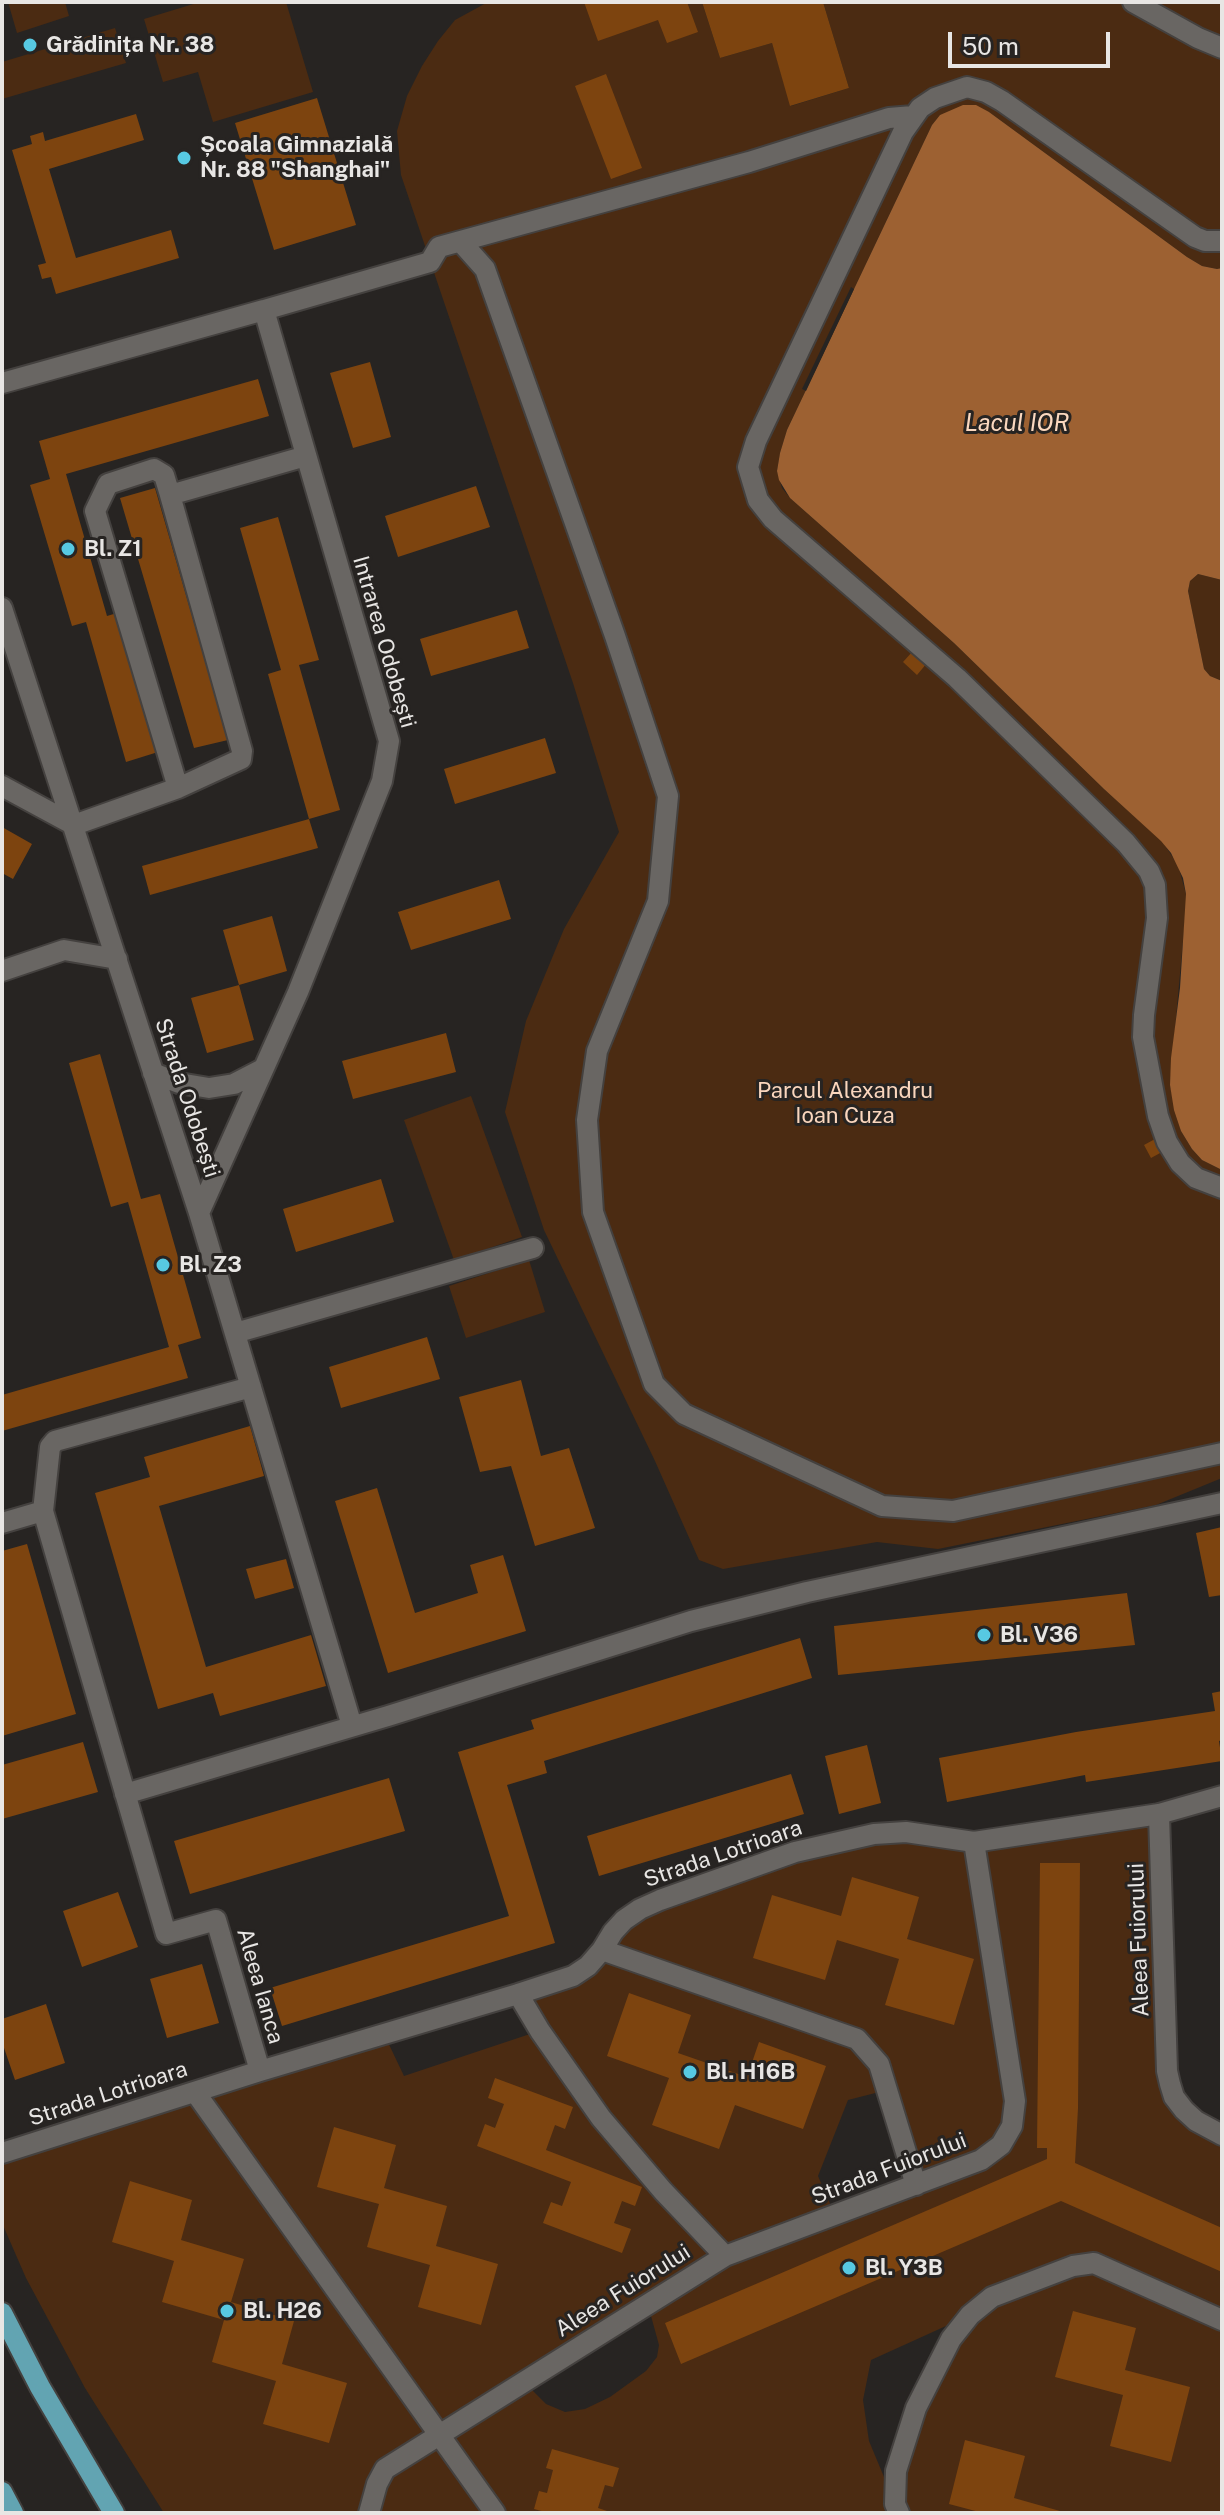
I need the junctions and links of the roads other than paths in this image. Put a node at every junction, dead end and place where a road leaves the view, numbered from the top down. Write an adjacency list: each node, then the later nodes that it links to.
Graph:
1 (1133, 2): 2 (street)
2 (1222, 48)
3 (913, 116): 4 (street); 5 (street); 18 (street)
4 (1222, 241)
5 (461, 242): 6 (street); 23 (street)
6 (264, 310): 7 (street); 8 (street, Intrarea Odobești)
7 (2, 383)
8 (306, 456): 9 (street); 16 (street, Intrarea Odobești)
9 (170, 495): 12 (street); 12 (street)
10 (2, 608): 13 (street, Strada Odobești)
11 (2, 786): 13 (street)
12 (178, 788): 13 (street)
13 (74, 825): 14 (street, Strada Odobești)
14 (117, 959): 15 (street); 17 (street, Strada Odobești)
15 (2, 971)
16 (263, 1069): 17 (street); 19 (street, Intrarea Odobești)
17 (153, 1073): 19 (street, Strada Odobești)
18 (1222, 1188)
19 (199, 1213): 21 (street, Strada Odobești)
20 (533, 1248): 21 (street)
21 (235, 1333): 22 (street, Strada Odobești)
22 (251, 1387): 25 (street); 27 (street, Strada Odobești)
23 (1222, 1453)
24 (1222, 1503): 27 (street)
25 (43, 1511): 26 (street); 28 (street, Aleea Ianca)
26 (2, 1523)
27 (352, 1726): 28 (street)
28 (125, 1794): 34 (street, Aleea Ianca)
29 (1222, 1796): 30 (street, Strada Lotrioara)
30 (1159, 1814): 31 (street, Strada Lotrioara); 36 (street, Aleea Fuiorului)
31 (974, 1842): 32 (street, Strada Lotrioara); 38 (street, Strada Fuiorului)
32 (602, 1950): 33 (street, Strada Lotrioara); 38 (street)
33 (518, 1994): 34 (street, Strada Lotrioara); 39 (street, Aleea Fuiorului)
34 (260, 2071): 35 (street, Strada Lotrioara)
35 (195, 2092): 37 (street, Strada Lotrioara); 42 (street)
36 (1222, 2135)
37 (2, 2153)
38 (916, 2185): 39 (street, Strada Fuiorului)
39 (725, 2256): 42 (street, Aleea Fuiorului)
40 (2, 2313): 45 (main road)
41 (1222, 2320): 48 (street)
42 (437, 2435): 46 (street, Aleea Fuiorului); 47 (street)
43 (2, 2492): 44 (main road)
44 (13, 2513)
45 (114, 2513)
46 (369, 2513)
47 (495, 2513)
48 (899, 2513)

